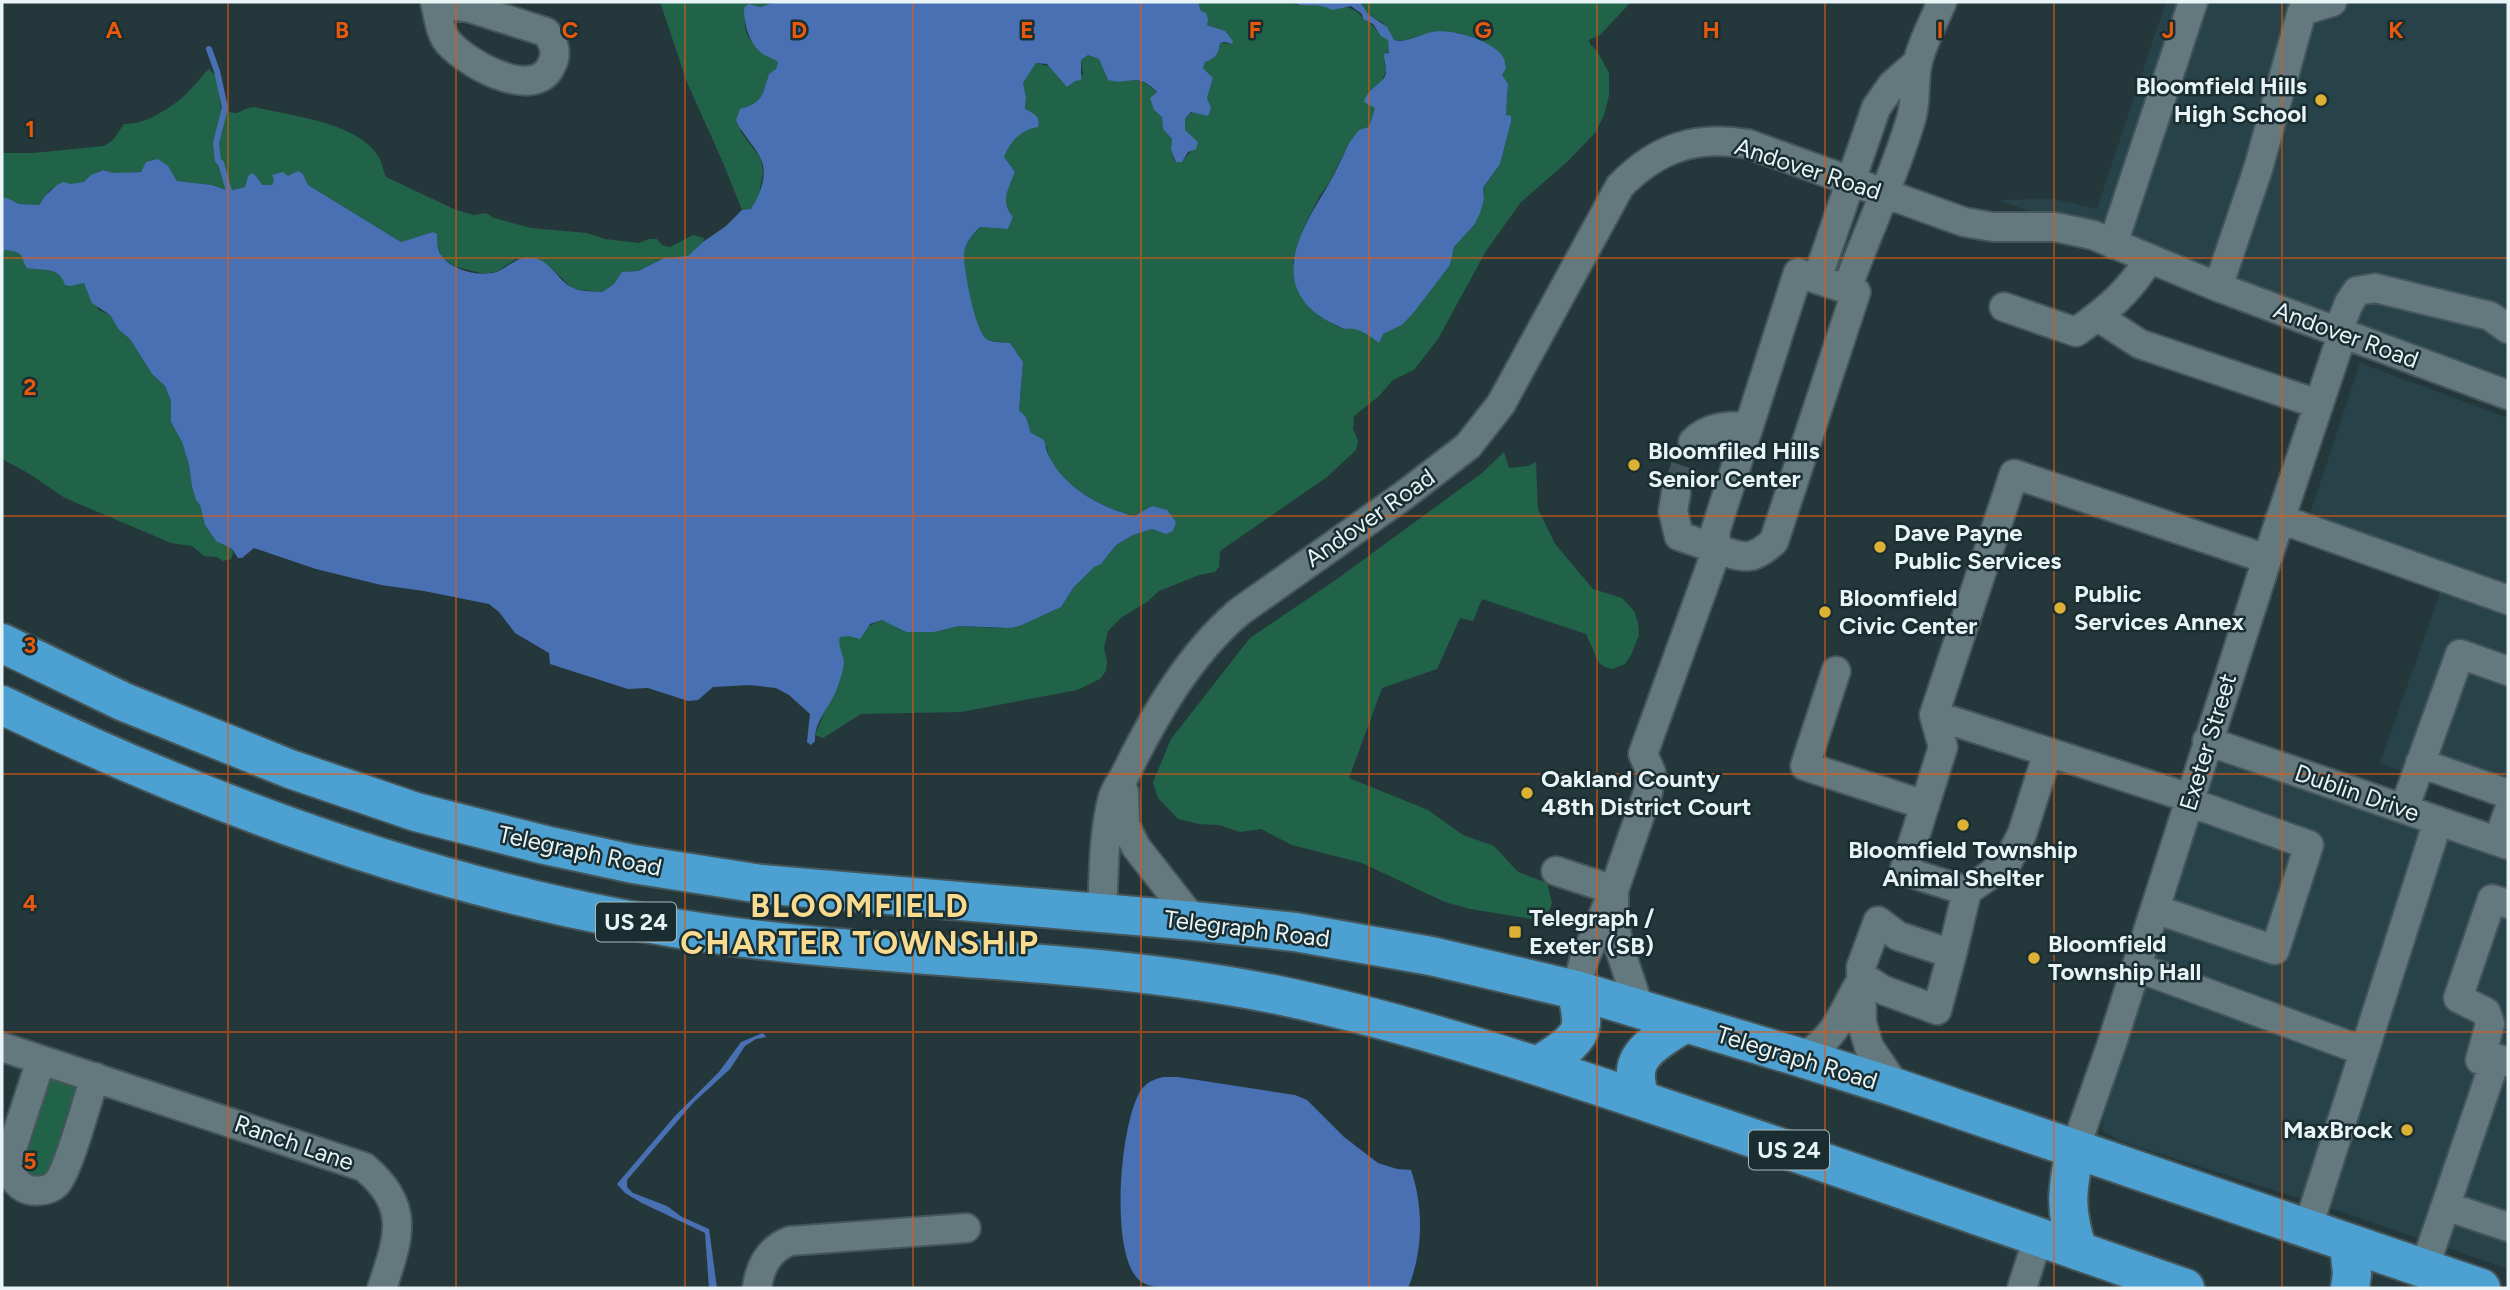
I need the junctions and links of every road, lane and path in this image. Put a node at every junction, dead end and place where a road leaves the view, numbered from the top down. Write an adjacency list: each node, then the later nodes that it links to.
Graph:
1 (1942, 2): 5 (street)
2 (2193, 2): 8 (street)
3 (2332, 2): 4 (street)
4 (2303, 6): 11 (street)
5 (1917, 63): 6 (street); 7 (street)
6 (1850, 182): 7 (street, Andover Road); 10 (street); 34 (street, Andover Road)
7 (1885, 194): 8 (street, Andover Road); 12 (street)
8 (2113, 244): 9 (street, Andover Road)
9 (2149, 259): 11 (street, Andover Road); 14 (street)
10 (1817, 279): 12 (street); 19 (street)
11 (2218, 288): 16 (street, Andover Road)
12 (1847, 289): 23 (street)
13 (2004, 307): 14 (street)
14 (2098, 317): 18 (street)
15 (2508, 329): 16 (street, Exeter Street)
16 (2340, 334): 17 (street, Andover Road); 18 (street, Exeter Street)
17 (2508, 395)
18 (2318, 404): 22 (street, Exeter Street)
19 (1749, 426): 20 (street); 23 (street)
20 (1693, 442)
21 (1676, 493): 23 (street)
22 (2280, 520): 24 (street, Exeter Street); 25 (street)
23 (1717, 549): 43 (street)
24 (2267, 559): 30 (street); 31 (street, Exeter Street)
25 (2508, 600)
26 (2, 643): 47 (highway, Telegraph Road / US 24)
27 (1836, 671): 37 (street)
28 (2508, 671): 33 (street)
29 (2, 705): 60 (highway, US 24)
30 (1934, 715): 32 (street); 37 (street)
31 (2207, 741): 36 (street, Exeter Street); 38 (street, Dublin Drive)
32 (2048, 752): 36 (street); 44 (street)
33 (2420, 763): 35 (street); 38 (street)
34 (1125, 775): 47 (street, Andover Road); 48 (street, Andover Road)
35 (2508, 794)
36 (2190, 800): 46 (street, Exeter Street); 46 (street)
37 (1925, 805): 44 (street)
38 (2404, 809): 40 (street, Dublin Drive)
39 (2508, 813): 41 (street)
40 (2438, 821): 41 (street, Dublin Drive); 56 (street)
41 (2503, 843)
42 (1556, 871): 43 (street)
43 (1614, 890): 52 (street); 53 (street)
44 (1967, 891): 49 (street)
45 (2508, 904): 59 (street)
46 (2155, 909): 50 (street, Exeter Street)
47 (1102, 914): 48 (highway, Telegraph Road / US 24)
48 (1194, 920): 52 (highway, Telegraph Road / US 24)
49 (1952, 954): 51 (street); 51 (street)
50 (2136, 967): 56 (street); 64 (street, Exeter Street)
51 (1863, 978): 57 (street); 62 (street)
52 (1576, 990): 53 (highway, Telegraph Road / US 24); 60 (highway)
53 (1640, 1010): 54 (highway, Telegraph Road / US 24)
54 (1683, 1024): 57 (highway, Telegraph Road / US 24); 63 (highway)
55 (2, 1047): 58 (street, Ranch Lane)
56 (2364, 1051): 68 (street)
57 (1802, 1058): 62 (highway, Telegraph Road / US 24)
58 (41, 1060): 61 (street, Ranch Lane); 61 (street)
59 (2502, 1060): 65 (street)
60 (1538, 1066): 63 (highway, US 24)
61 (95, 1077): 73 (street, Ranch Lane)
62 (1897, 1088): 64 (highway, Telegraph Road / US 24)
63 (1639, 1099): 69 (highway, US 24)
64 (2076, 1149): 68 (highway, Telegraph Road / US 24); 71 (highway)
65 (2446, 1206): 66 (street); 72 (street)
66 (2508, 1227)
67 (965, 1228): 74 (street)
68 (2307, 1230): 70 (highway, Telegraph Road / US 24)
69 (2038, 1238): 71 (highway, US 24); 75 (street)
70 (2349, 1244): 72 (highway, Telegraph Road / US 24); 77 (highway)
71 (2078, 1251): 76 (highway, US 24)
72 (2455, 1282)
73 (382, 1288)
74 (757, 1288)
75 (2022, 1288)
76 (2185, 1288)
77 (2350, 1288)

